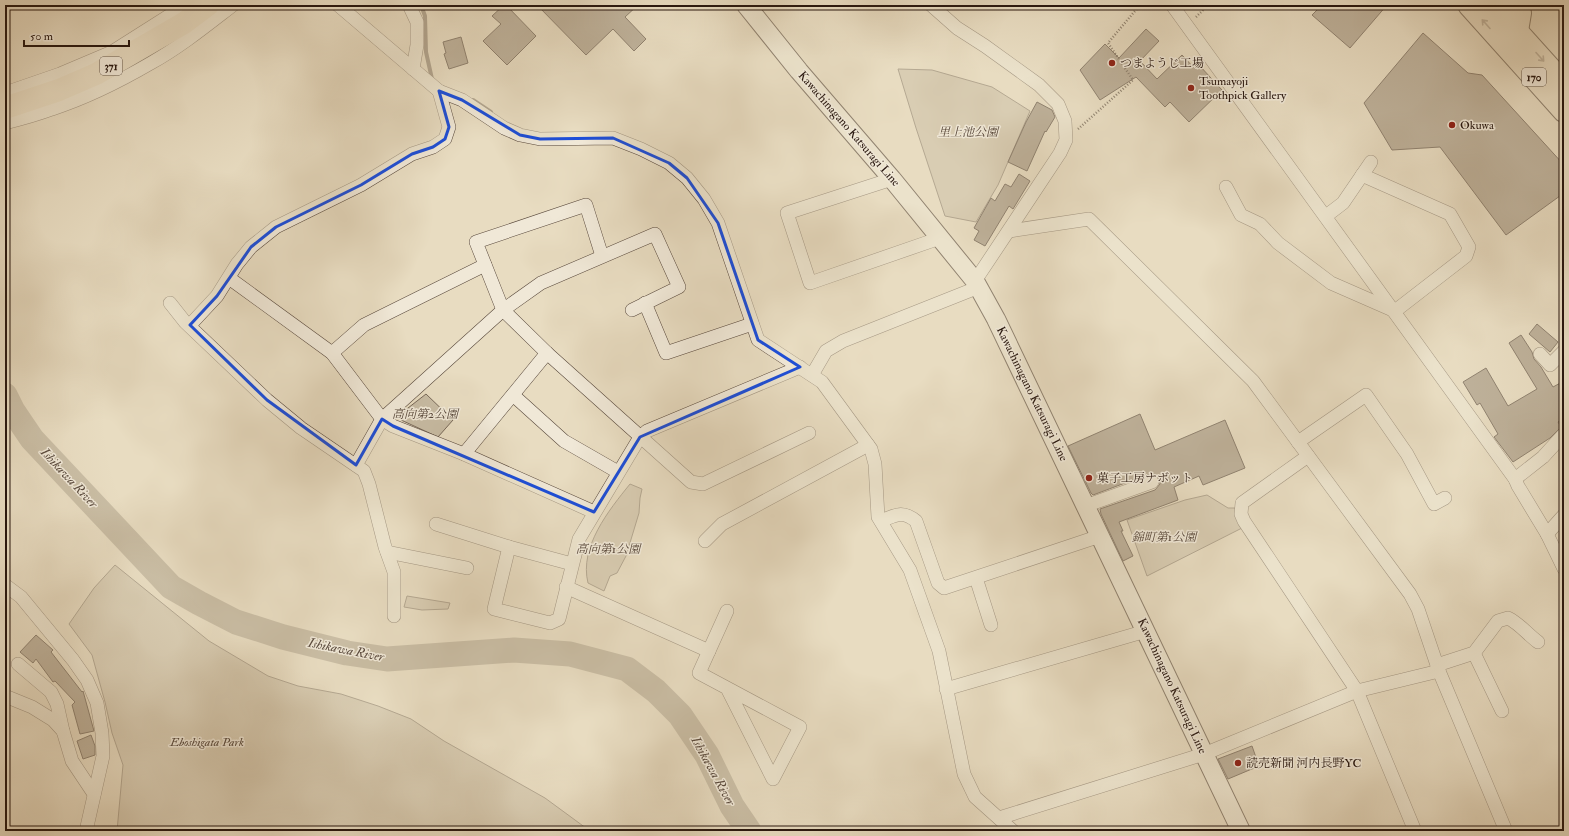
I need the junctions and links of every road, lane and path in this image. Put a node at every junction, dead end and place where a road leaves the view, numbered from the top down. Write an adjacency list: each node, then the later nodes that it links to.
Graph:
1 (186, 5): 17 (street)
2 (208, 5): 18 (highway, 371)
3 (233, 5): 20 (street)
4 (338, 5): 14 (street)
5 (409, 5): 14 (street)
6 (746, 5): 24 (main road, Kawachinagano Katsuragi Line)
7 (931, 5): 21 (street)
8 (1140, 5): 21 (path)
9 (1172, 5): 26 (street)
10 (1469, 5): 13 (highway, 170, one-way to 10)
11 (1493, 5): 13 (highway, 170)
12 (1517, 5): 13 (highway)
13 (1510, 37): 15 (highway, 170, one-way to 15); 19 (highway, 170)
14 (413, 69): 16 (street)
15 (1564, 84)
16 (440, 91): 31 (street); 38 (street)
17 (5, 93)
18 (5, 108)
19 (1564, 111)
20 (5, 123)
21 (1066, 140): 27 (street)
22 (1371, 162): 23 (street)
23 (1362, 175): 26 (street); 37 (street)
24 (892, 179): 28 (main road, Kawachinagano Katsuragi Line); 28 (street)
25 (1226, 187): 37 (street)
26 (1326, 216): 37 (street)
27 (1009, 231): 32 (street); 51 (street)
28 (940, 238): 32 (main road, Kawachinagano Katsuragi Line)
29 (602, 256): 30 (street); 34 (street); 35 (street)
30 (485, 265): 35 (street); 41 (street)
31 (229, 278): 39 (street); 41 (street)
32 (977, 284): 45 (street); 60 (main road, Kawachinagano Katsuragi Line)
33 (170, 303): 39 (street)
34 (646, 303): 36 (street); 38 (street)
35 (503, 310): 42 (street); 47 (street)
36 (632, 310)
37 (1395, 311): 57 (street)
38 (752, 324): 44 (street)
39 (190, 325): 55 (street)
40 (1564, 351): 43 (street)
41 (332, 353): 47 (street)
42 (547, 353): 46 (street); 49 (street)
43 (1540, 354)
44 (800, 367): 45 (street); 49 (street)
45 (812, 375): 52 (street)
46 (512, 395): 53 (street); 56 (street)
47 (382, 419): 53 (street); 55 (street)
48 (809, 433): 49 (street)
49 (640, 437): 56 (street)
50 (1562, 441): 57 (street)
51 (1298, 442): 54 (street); 59 (street)
52 (868, 445): 63 (street); 67 (street)
53 (464, 454): 61 (street)
54 (1308, 456): 84 (street); 87 (street)
55 (356, 465): 69 (street)
56 (618, 472): 61 (street)
57 (1515, 479): 65 (street)
58 (1152, 482): 60 (street)
59 (1445, 498)
60 (1085, 506): 66 (main road, Kawachinagano Katsuragi Line)
61 (594, 512): 70 (street)
62 (1564, 515): 65 (street)
63 (881, 521): 73 (street); 86 (street)
64 (436, 524): 68 (street)
65 (1547, 534): 72 (street)
66 (1100, 536): 73 (street); 79 (main road, Kawachinagano Katsuragi Line)
67 (705, 541)
68 (509, 547): 70 (street); 75 (street)
69 (387, 552): 71 (street); 77 (street)
70 (572, 564): 75 (street)
71 (467, 568)
72 (1564, 568)
73 (976, 578): 78 (street)
74 (5, 585): 92 (street)
75 (566, 587): 81 (street)
76 (727, 611): 81 (street)
77 (394, 616)
78 (991, 625)
79 (1146, 631): 86 (street); 91 (main road, Kawachinagano Katsuragi Line)
80 (1538, 642): 82 (street)
81 (709, 651): 85 (street)
82 (1474, 652): 84 (street); 89 (street)
83 (18, 664): 90 (street)
84 (1438, 668): 87 (street); 98 (street)
85 (727, 688): 85 (street)
86 (946, 689): 93 (street)
87 (1357, 691): 91 (street); 97 (street)
88 (5, 696): 90 (street)
89 (1502, 711)
90 (63, 731): 92 (street)
91 (1204, 754): 93 (street); 96 (main road, Kawachinagano Katsuragi Line)
92 (94, 794): 94 (street)
93 (999, 818): 95 (street)
94 (86, 831)
95 (1013, 831)
96 (1241, 831)
97 (1415, 831)
98 (1506, 831)

